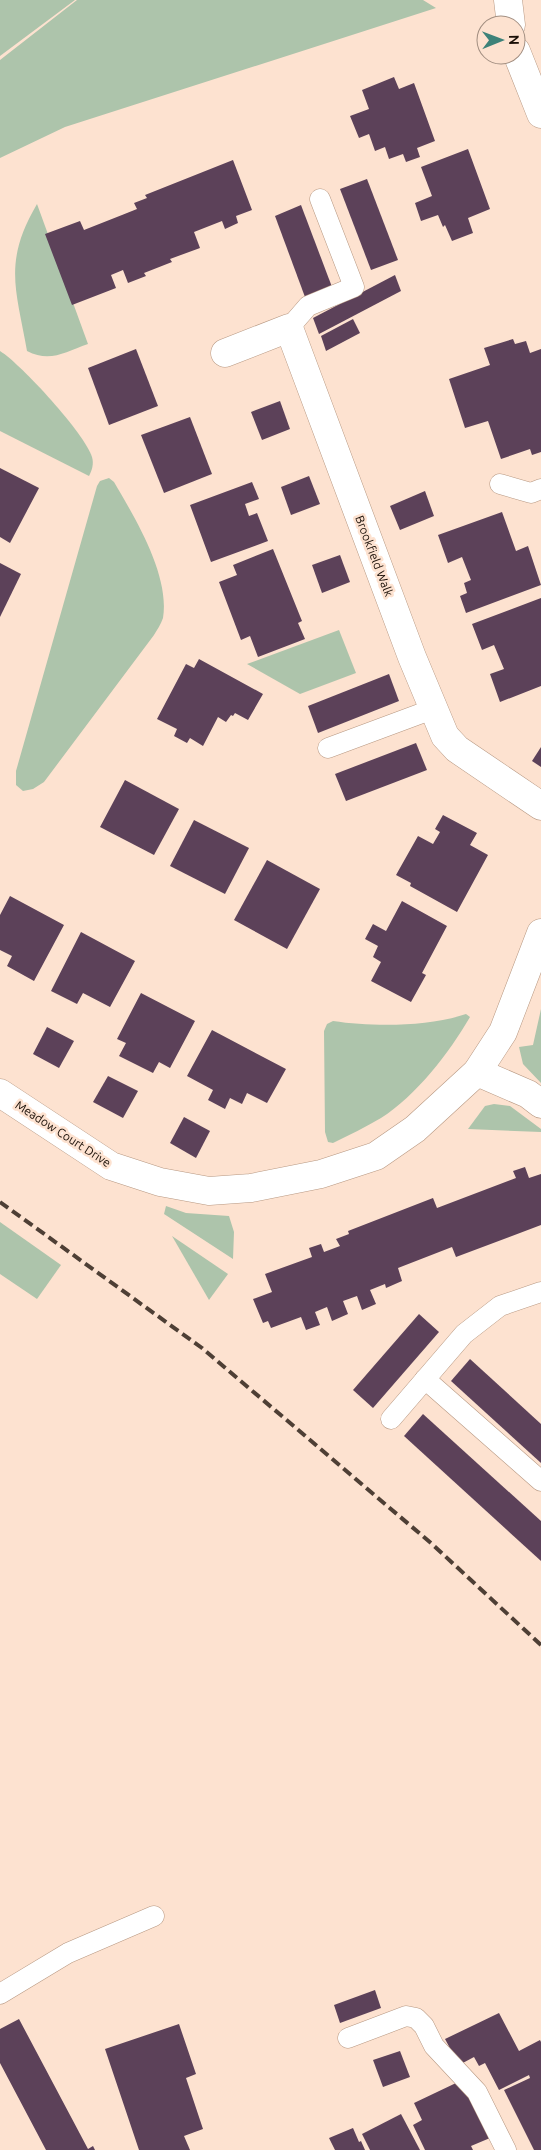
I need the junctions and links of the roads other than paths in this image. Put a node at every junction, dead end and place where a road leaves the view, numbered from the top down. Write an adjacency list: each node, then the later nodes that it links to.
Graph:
1 (508, 0): 2 (street)
2 (510, 15)
3 (522, 65): 4 (street)
4 (541, 114)
5 (320, 199): 6 (lane)
6 (289, 328): 7 (street); 10 (street, Brookfield Walk)
7 (225, 353)
8 (500, 484): 9 (lane)
9 (541, 490)
10 (433, 709): 11 (lane); 12 (street, Brookfield Walk)
11 (328, 748)
12 (541, 806)
13 (541, 933): 14 (street, Meadow Court Drive)
14 (477, 1072): 15 (street, Meadow Court Drive); 16 (street)
15 (0, 1093)
16 (541, 1104)
17 (541, 1292): 18 (lane)
18 (426, 1379): 19 (lane); 20 (lane)
19 (391, 1419)
20 (541, 1481)
21 (154, 1916): 22 (lane)
22 (0, 1994)
23 (348, 2038): 24 (lane)
24 (506, 2150)

